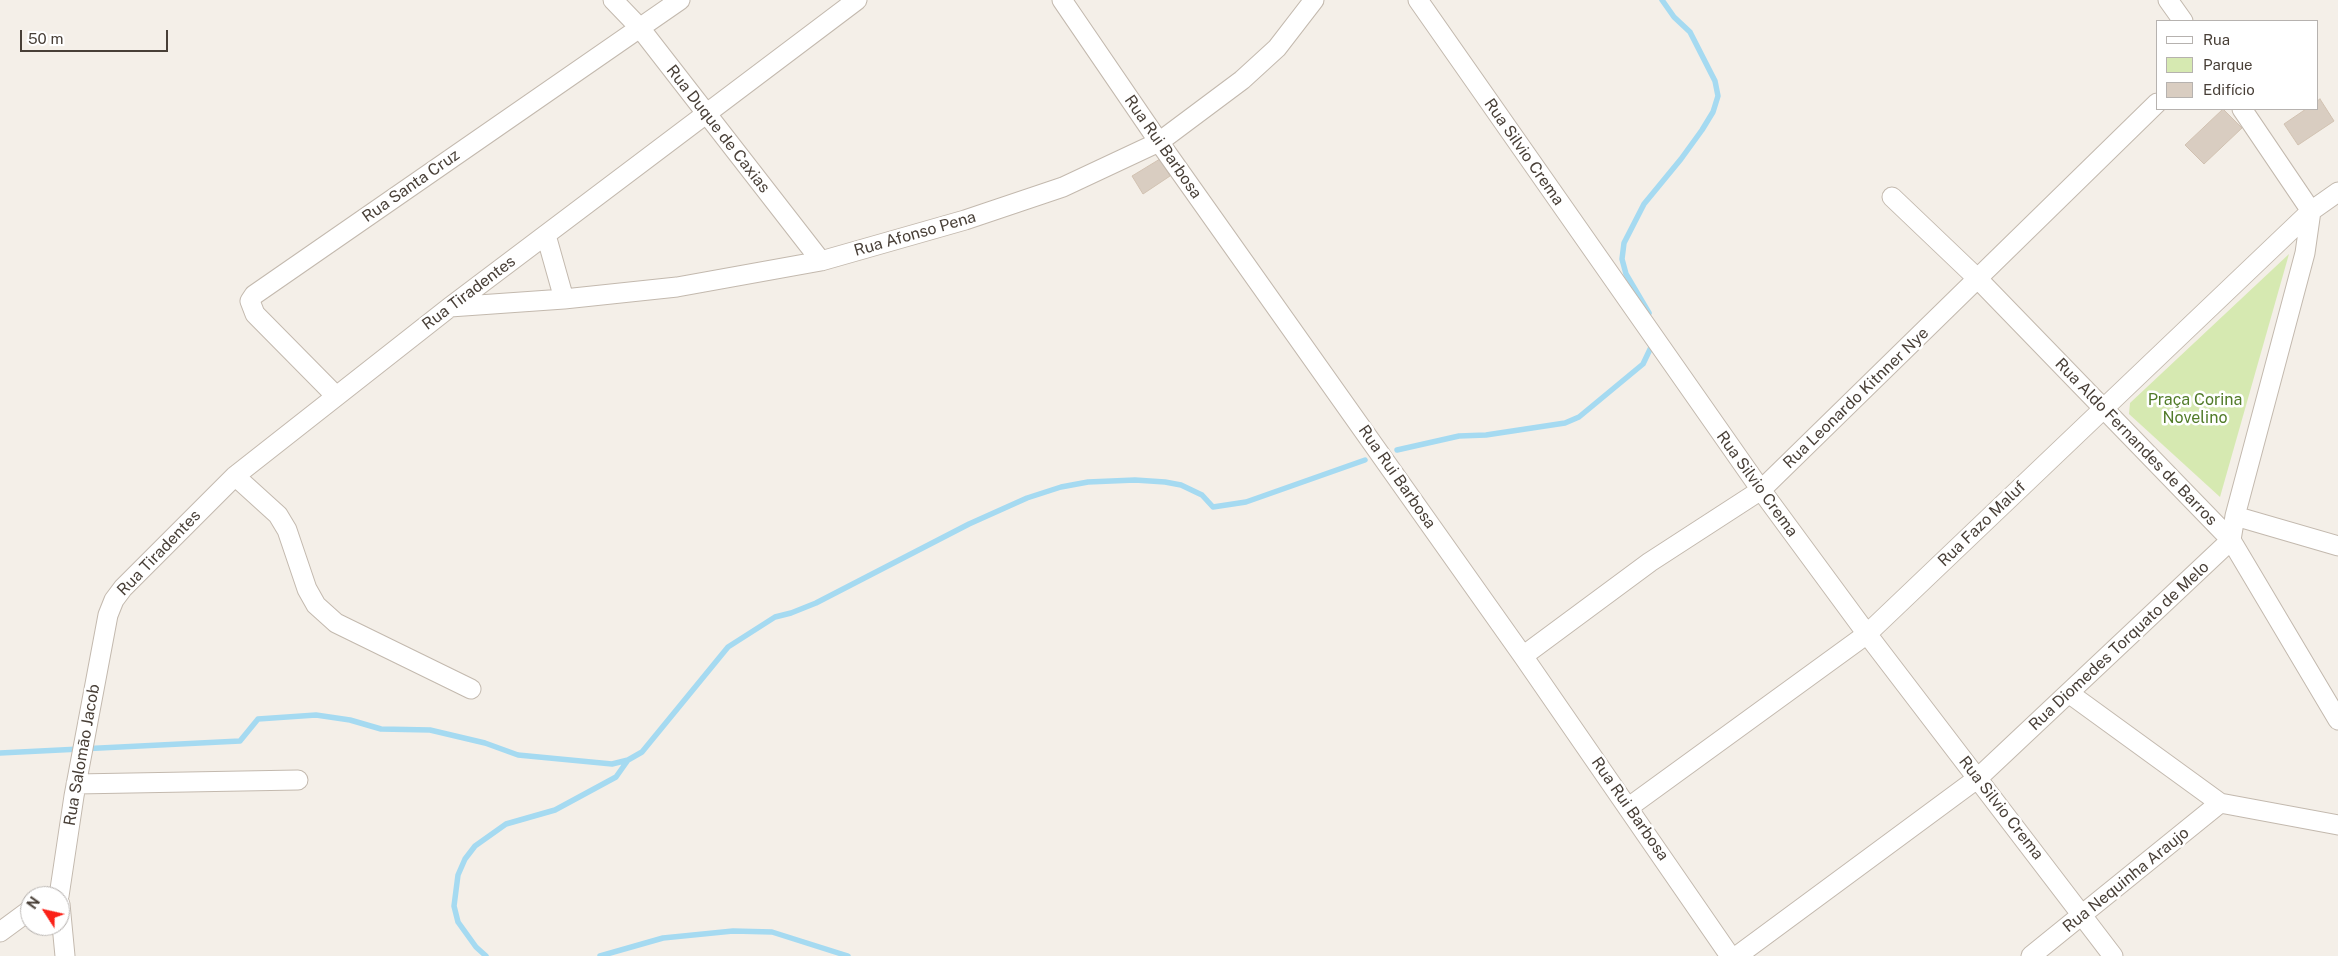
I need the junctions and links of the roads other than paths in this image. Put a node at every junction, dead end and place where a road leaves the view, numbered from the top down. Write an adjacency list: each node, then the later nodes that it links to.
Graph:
1 (613, 0): 9 (street, Rua Duque de Caxias)
2 (680, 0): 9 (street, Rua Santa Cruz)
3 (1062, 0): 13 (street, Rua Rui Barbosa)
4 (1314, 0): 13 (street, Rua Afonso Pena)
5 (1418, 0): 25 (street, Rua Silvio Crema)
6 (2168, 0): 8 (street)
7 (855, 1): 12 (street, Rua Tiradentes)
8 (2182, 20)
9 (640, 28): 12 (street, Rua Duque de Caxias); 22 (street, Rua Santa Cruz)
10 (2156, 104): 19 (street, Rua Leonardo Kitnner Nye)
11 (2243, 110): 16 (street)
12 (706, 115): 17 (street, Rua Tiradentes); 18 (street, Rua Duque de Caxias)
13 (1159, 142): 18 (street, Rua Afonso Pena); 31 (street, Rua Rui Barbosa)
14 (2338, 192): 16 (street, Rua Fazo Maluf)
15 (1892, 197): 19 (street, Rua Aldo Fernandes de Barros)
16 (2311, 211): 23 (street, Rua Fazo Maluf); 26 (street)
17 (546, 235): 20 (street); 21 (street, Rua Tiradentes)
18 (821, 261): 20 (street, Rua Afonso Pena)
19 (1978, 279): 23 (street, Rua Aldo Fernandes de Barros); 25 (street, Rua Leonardo Kitnner Nye)
20 (564, 299): 21 (street, Rua Afonso Pena)
21 (450, 307): 22 (street, Rua Tiradentes)
22 (336, 396): 24 (street, Rua Tiradentes)
23 (2104, 407): 27 (street, Rua Aldo Fernandes de Barros); 30 (street, Rua Fazo Maluf)
24 (235, 476): 29 (street, Rua Tiradentes); 32 (street)
25 (1761, 490): 30 (street, Rua Silvio Crema); 31 (street, Rua Leonardo Kitnner Nye)
26 (2235, 516): 27 (street); 28 (street)
27 (2231, 540): 33 (street, Rua Diomedes Torquato de Melo); 34 (street, Rua Aldo Fernandes de Barros)
28 (2338, 546)
29 (108, 615): 37 (street, Rua Salomão Jacob)
30 (1867, 634): 35 (street, Rua Silvio Crema); 39 (street, Rua Fazo Maluf)
31 (1523, 656): 39 (street, Rua Rui Barbosa)
32 (470, 689)
33 (2070, 694): 35 (street, Rua Diomedes Torquato de Melo); 38 (street)
34 (2338, 720)
35 (1978, 778): 42 (street, Rua Silvio Crema); 48 (street, Rua Diomedes Torquato de Melo)
36 (298, 780): 37 (street)
37 (76, 784): 41 (street, Rua Salomão Jacob)
38 (2220, 803): 40 (street); 42 (street, Rua Nequinha Araujo)
39 (1629, 807): 47 (street, Rua Rui Barbosa)
40 (2338, 826)
41 (60, 886)
42 (2083, 914): 49 (street, Rua Nequinha Araujo); 50 (street, Rua Silvio Crema)
43 (20, 917): 44 (street)
44 (0, 932)
45 (62, 936): 46 (street, Rua Salomão Jacob)
46 (64, 956)
47 (1730, 956)
48 (1737, 956)
49 (2031, 956)
50 (2113, 956)

